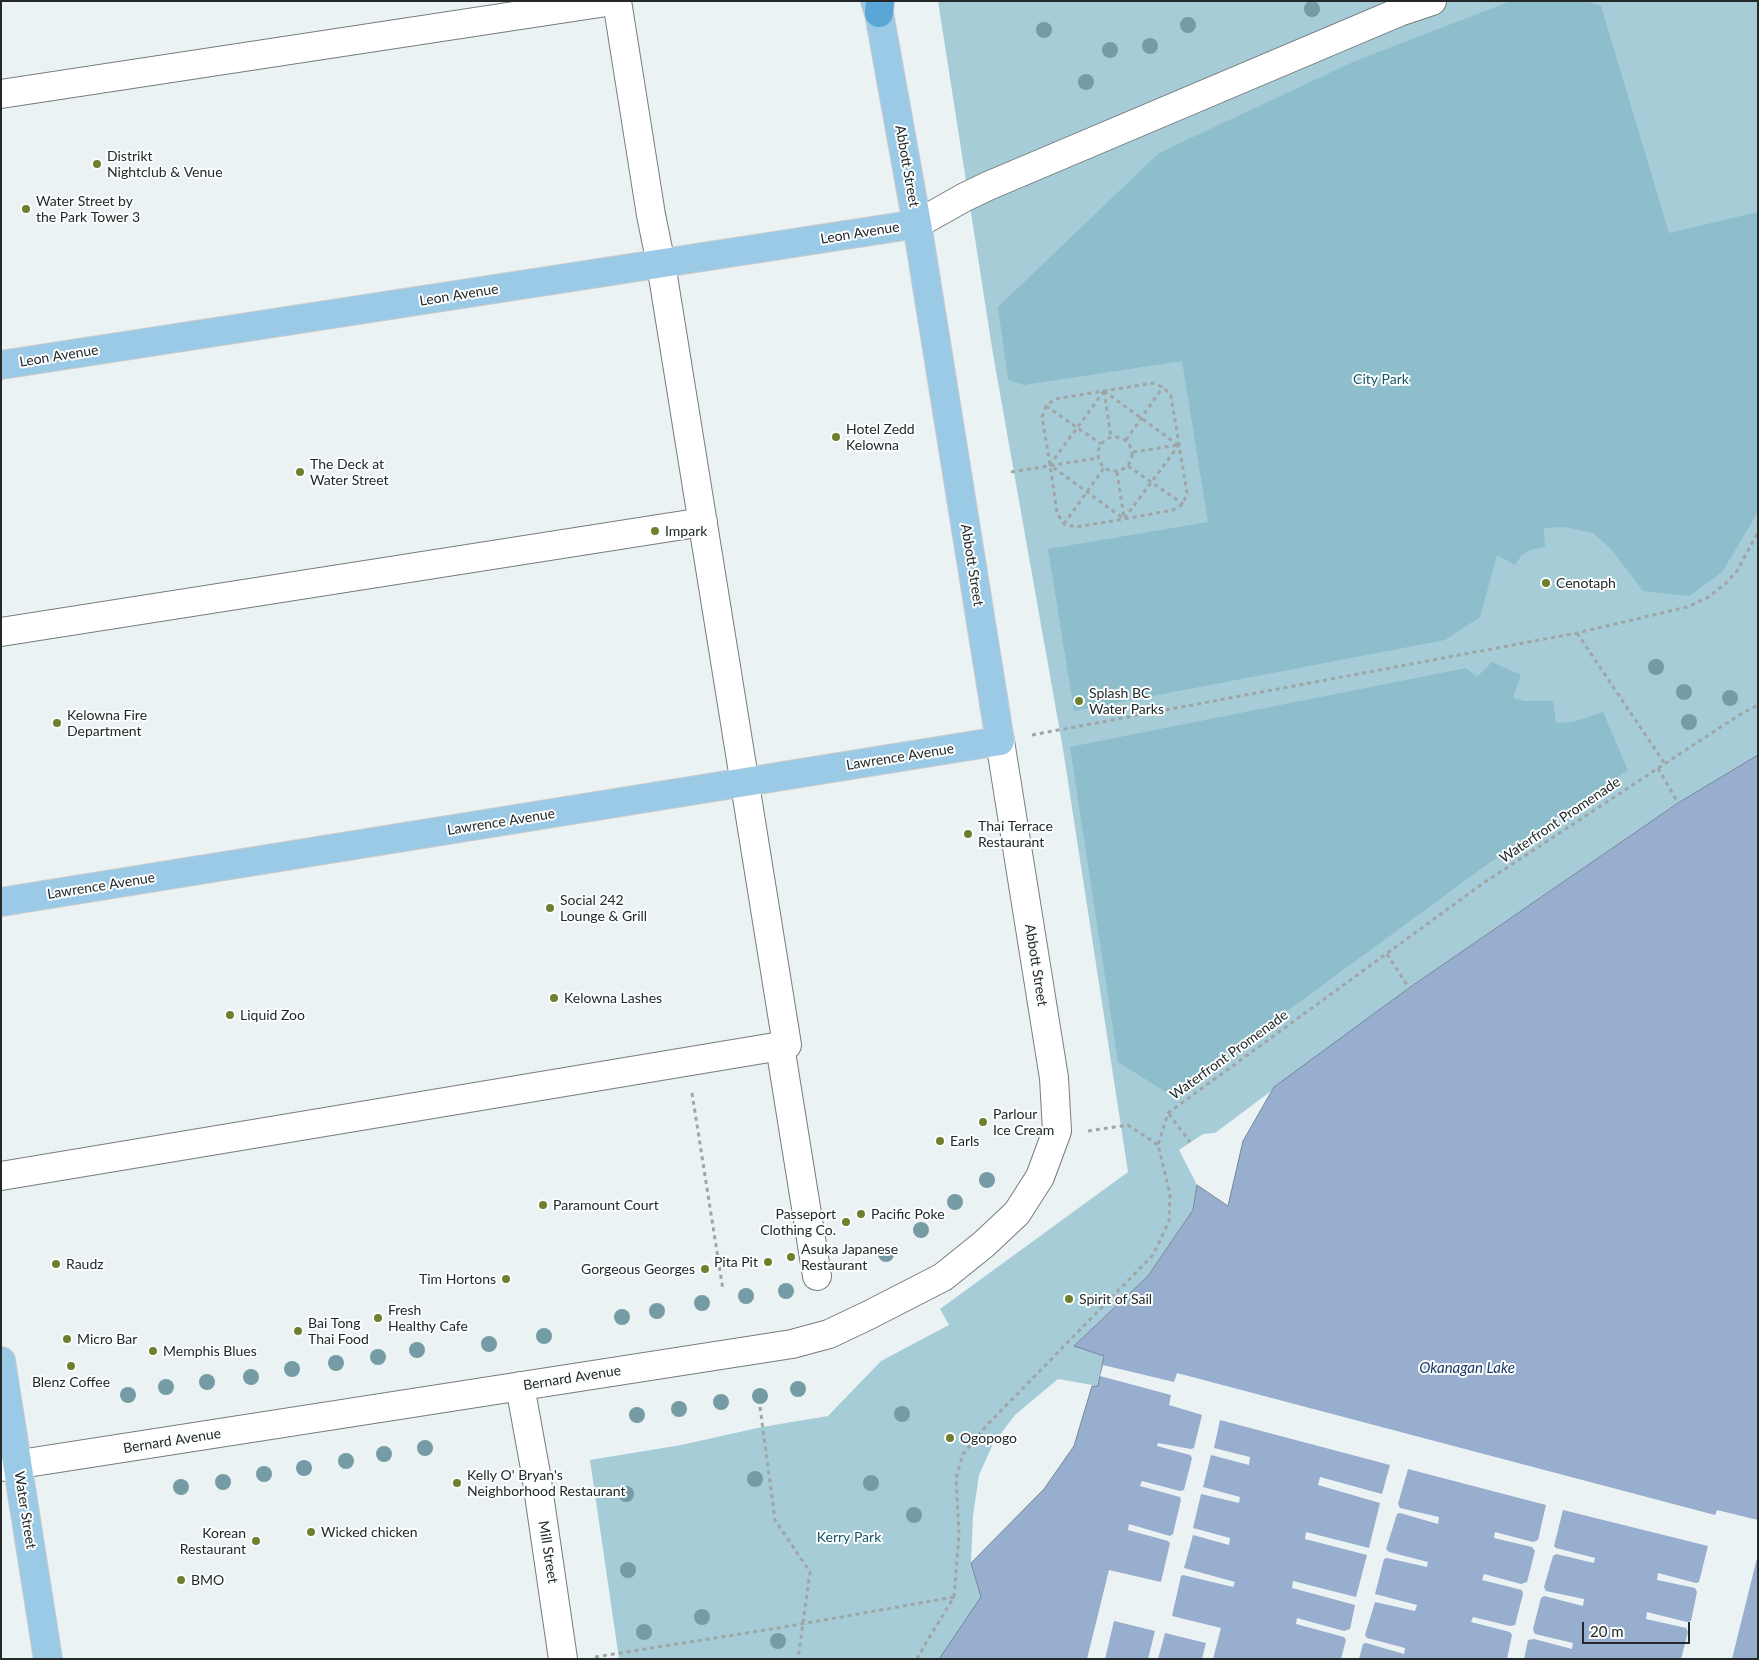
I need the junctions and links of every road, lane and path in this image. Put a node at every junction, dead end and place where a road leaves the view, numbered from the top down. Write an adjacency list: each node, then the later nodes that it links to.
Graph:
1 (615, 1): 4 (street); 6 (street)
2 (1432, 1): 5 (street)
3 (878, 5): 5 (main road, Abbott Street)
4 (1, 94)
5 (917, 224): 6 (main road, Leon Avenue); 34 (main road, Abbott Street)
6 (661, 264): 7 (main road, Leon Avenue); 28 (street)
7 (1, 365)
8 (1163, 386): 9 (path); 11 (path); 16 (path)
9 (1104, 391): 10 (path); 11 (path); 12 (path); 13 (path)
10 (1046, 406): 12 (path); 19 (path)
11 (1141, 418): 14 (path); 16 (path)
12 (1077, 427): 15 (path); 19 (path)
13 (1110, 437): 14 (path); 15 (path)
14 (1126, 440): 17 (path)
15 (1101, 444): 18 (path)
16 (1179, 445): 17 (path); 24 (path); 26 (path)
17 (1133, 452): 20 (path)
18 (1098, 458): 19 (path); 21 (path)
19 (1050, 465): 22 (path); 25 (path); 29 (path)
20 (1128, 466): 23 (path); 24 (path)
21 (1104, 468): 23 (path); 25 (path)
22 (1010, 472)
23 (1117, 472): 27 (path)
24 (1152, 482): 26 (path); 27 (path)
25 (1087, 493): 27 (path); 29 (path)
26 (1183, 504): 27 (path)
27 (1124, 519): 29 (path)
28 (703, 522): 31 (street); 37 (street)
29 (1064, 524)
30 (1758, 532): 32 (path)
31 (1, 632)
32 (1577, 632): 34 (path); 35 (path)
33 (1758, 705): 35 (path, Waterfront Promenade)
34 (1000, 741): 37 (main road, Lawrence Avenue); 45 (street, Abbott Street)
35 (1665, 764): 36 (path, Waterfront Promenade)
36 (1658, 768): 38 (path); 40 (path, Waterfront Promenade)
37 (745, 782): 39 (main road, Lawrence Avenue); 42 (street)
38 (1678, 803)
39 (1, 902)
40 (1387, 954): 41 (path); 44 (path, Waterfront Promenade)
41 (1409, 988)
42 (780, 1046): 43 (street); 50 (street)
43 (687, 1063): 49 (street); 51 (path)
44 (1168, 1113): 47 (path); 48 (path, Waterfront Promenade)
45 (1057, 1131): 53 (street, Bernard Avenue)
46 (1085, 1132): 48 (path)
47 (1190, 1142)
48 (1158, 1146): 56 (path)
49 (1, 1176)
50 (818, 1276)
51 (723, 1290)
52 (1, 1361): 55 (main road, Water Street)
53 (520, 1386): 55 (street, Bernard Avenue); 60 (street, Mill Street)
54 (760, 1407): 57 (path)
55 (10, 1466): 59 (main road, Water Street)
56 (954, 1597): 57 (path); 62 (path)
57 (804, 1624): 58 (path); 61 (path)
58 (594, 1657)
59 (48, 1659)
60 (563, 1659)
61 (798, 1659)
62 (917, 1659)

